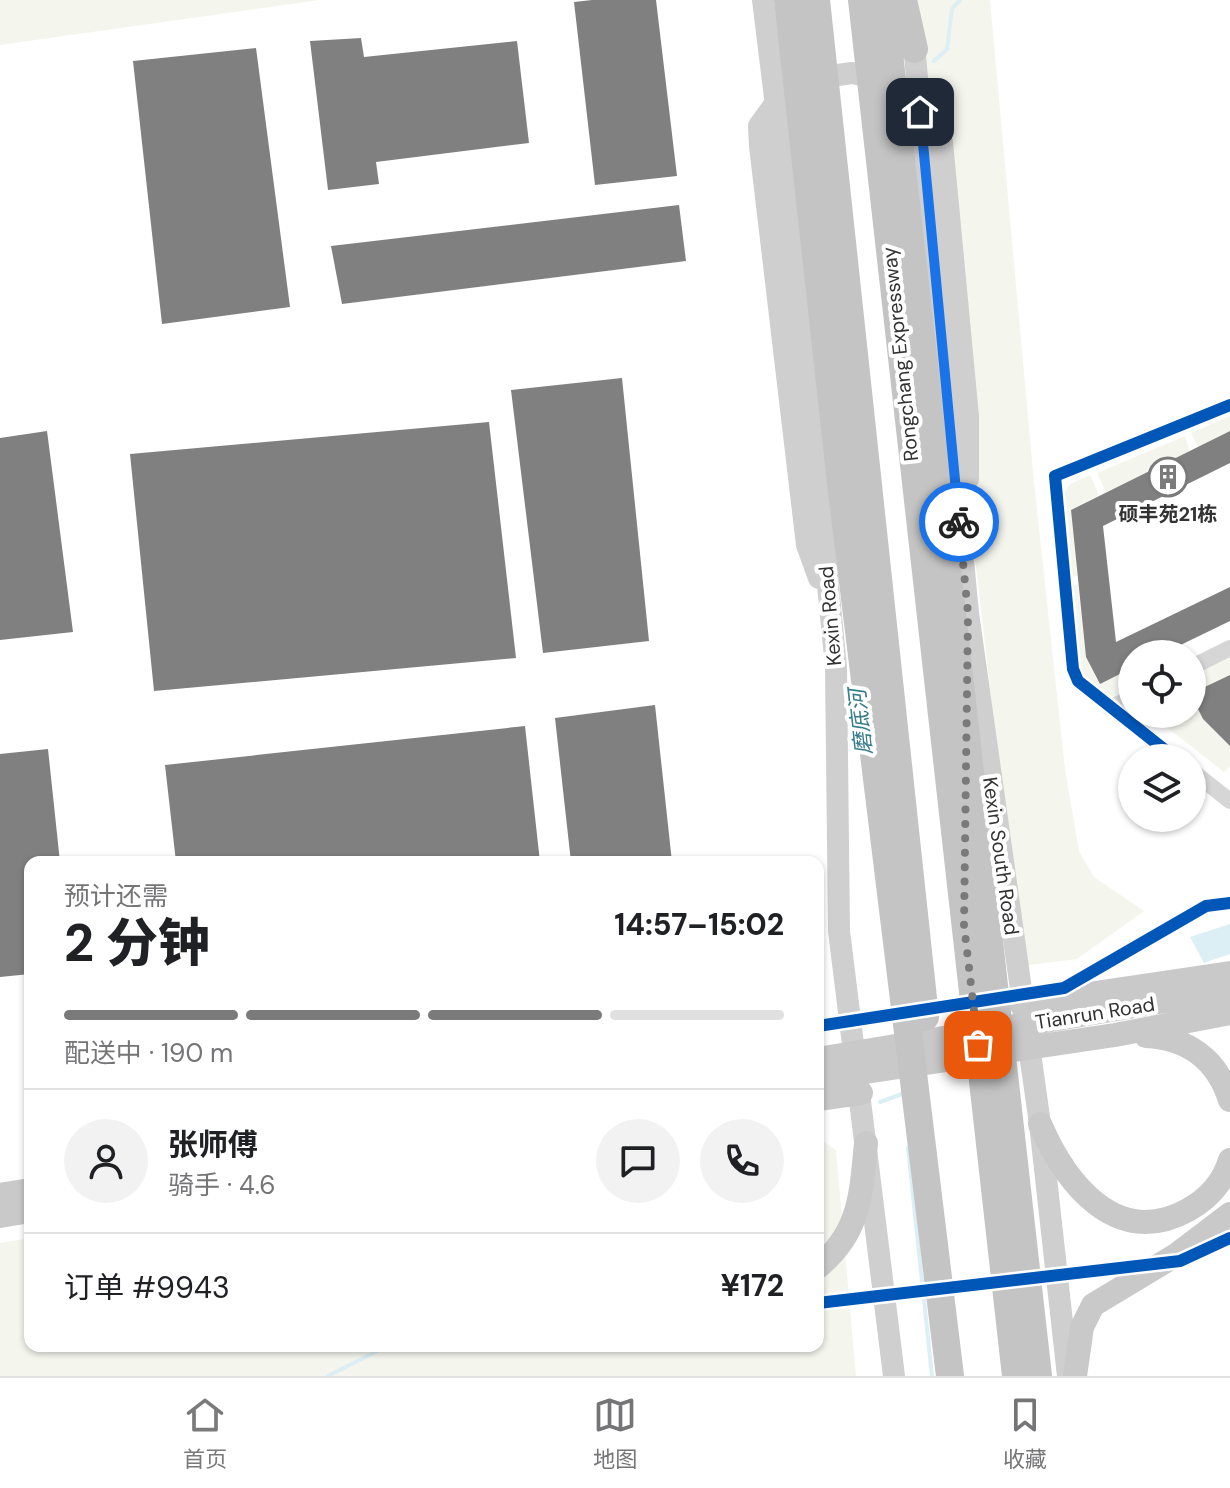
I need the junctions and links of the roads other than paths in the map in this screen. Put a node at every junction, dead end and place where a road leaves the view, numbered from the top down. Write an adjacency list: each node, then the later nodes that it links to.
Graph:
1 (763, 0): 9 (main road, Kexin Road)
2 (788, 0): 41 (highway)
3 (816, 0): 42 (highway)
4 (862, 0): 18 (highway, Rongchang Expressway)
5 (883, 0): 44 (highway)
6 (906, 0): 7 (highway)
7 (914, 49): 10 (main road, Kexin South Road)
8 (1230, 405): 14 (street)
9 (830, 607): 10 (main road); 24 (main road, Kexin Road)
10 (968, 613): 18 (highway); 21 (main road, Kexin South Road)
11 (1230, 648): 12 (street)
12 (1206, 660)
13 (1118, 704): 14 (street)
14 (1110, 708): 15 (street)
15 (1157, 744)
16 (1206, 782): 17 (street)
17 (1230, 801)
18 (964, 925): 43 (highway, Rongchang Expressway)
19 (1230, 973): 21 (main road)
20 (1230, 990): 26 (main road, Tianrun Road)
21 (1021, 1004): 31 (main road, Kexin South Road)
22 (1230, 1013): 23 (main road, Tianrun Road)
23 (1115, 1035): 27 (main road, Tianrun Road); 30 (main road)
24 (854, 1037): 25 (main road); 28 (main road, Kexin Road)
25 (824, 1042)
26 (824, 1058)
27 (824, 1078)
28 (861, 1093): 29 (main road); 32 (main road, Kexin Road)
29 (824, 1098)
30 (1230, 1100)
31 (1040, 1124): 33 (main road); 45 (main road, Kexin South Road)
32 (866, 1143): 39 (main road); 40 (main road, Kexin Road)
33 (1230, 1160)
34 (24, 1191): 35 (main road)
35 (0, 1195)
36 (24, 1212): 38 (main road)
37 (1230, 1214): 46 (main road)
38 (0, 1216)
39 (824, 1260)
40 (894, 1376)
41 (950, 1376)
42 (968, 1376)
43 (1016, 1376)
44 (1038, 1376)
45 (1068, 1376)
46 (1075, 1376)

